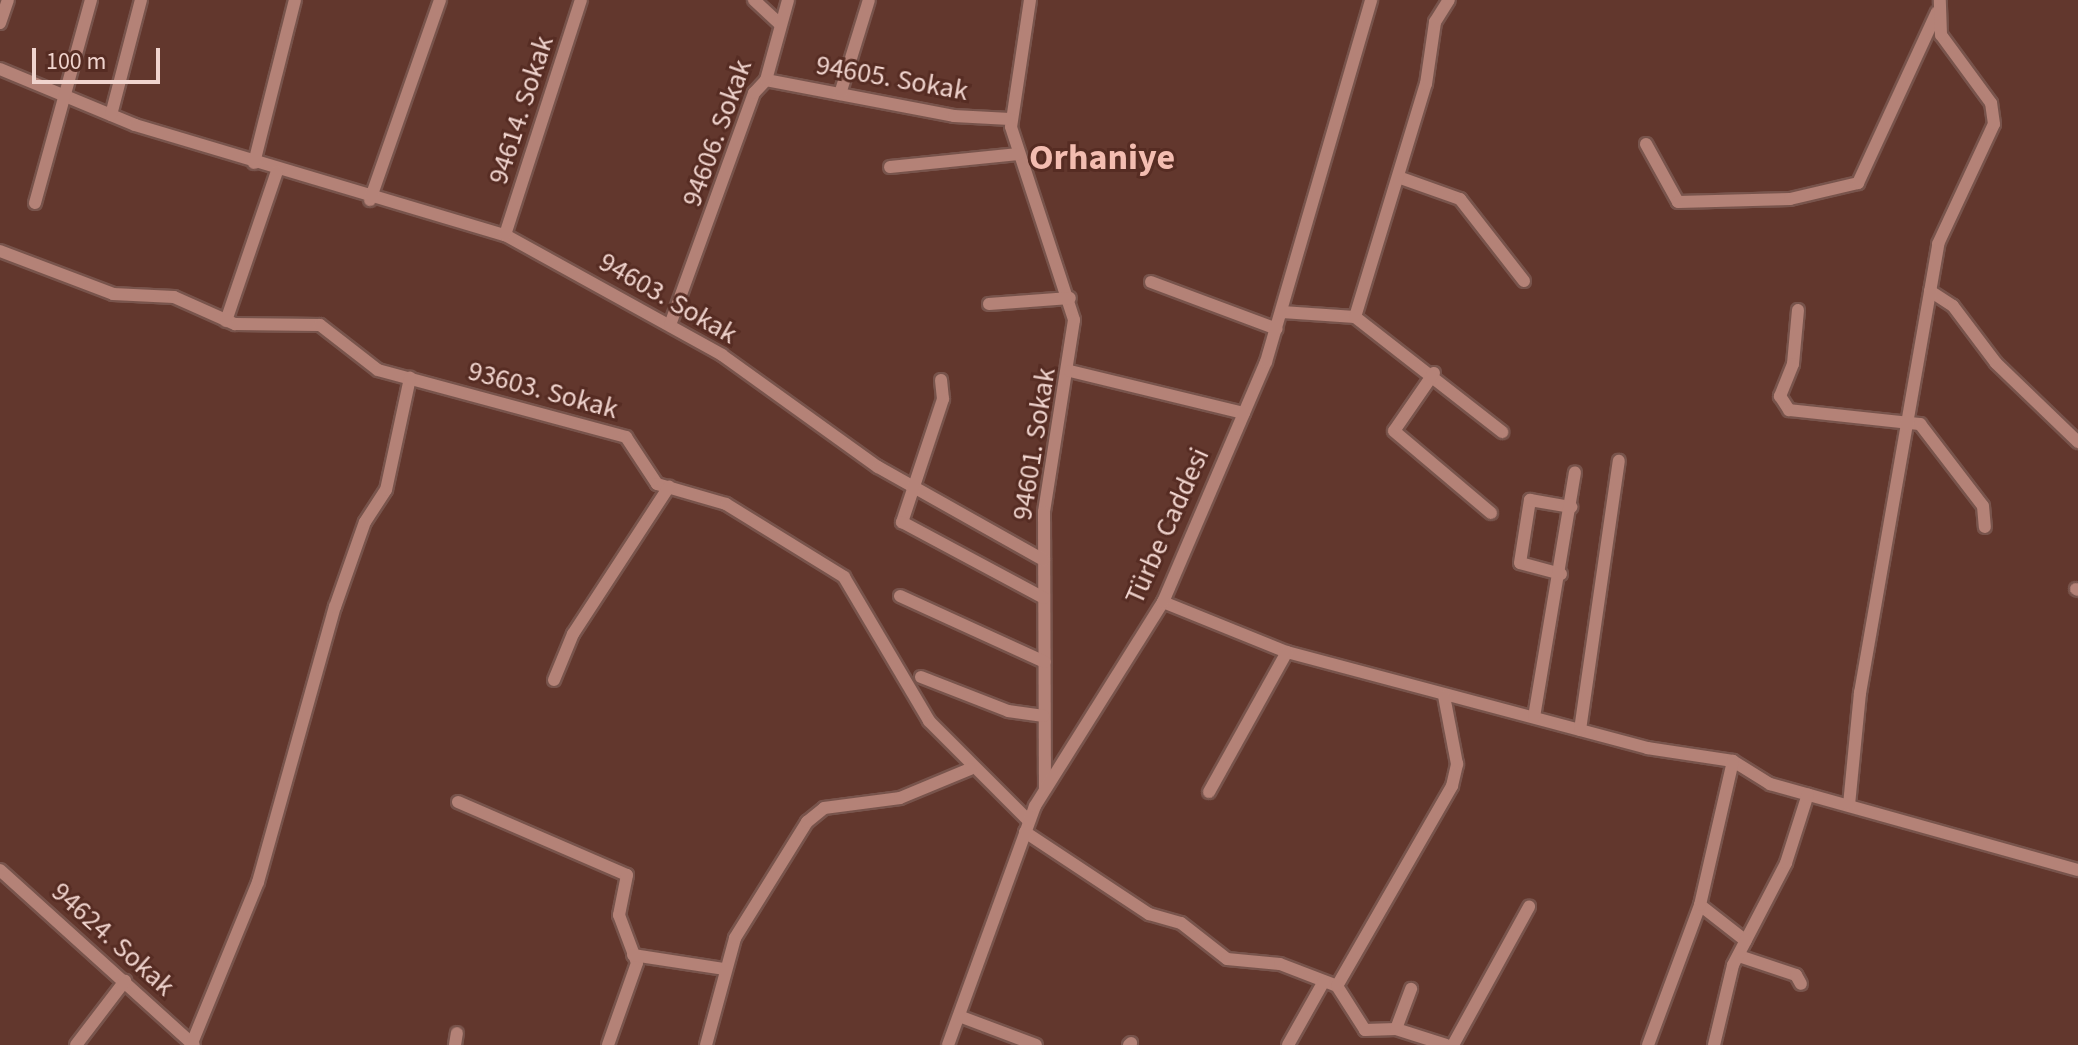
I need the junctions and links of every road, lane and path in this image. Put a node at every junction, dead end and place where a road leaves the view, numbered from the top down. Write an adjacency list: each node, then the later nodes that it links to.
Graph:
1 (8, 0): 14 (street)
2 (91, 0): 19 (street)
3 (141, 0): 20 (street)
4 (295, 0): 24 (street)
5 (440, 0): 28 (street)
6 (581, 0): 30 (street, 94614. Sokak)
7 (754, 0): 15 (street)
8 (788, 0): 15 (street, 94606. Sokak)
9 (869, 0): 18 (street)
10 (1030, 0): 21 (street, 94601. Sokak)
11 (1371, 0): 38 (street, Türbe Caddesi)
12 (1449, 0): 27 (street)
13 (1939, 5): 22 (street); 34 (street)
14 (0, 23)
15 (780, 24): 17 (street, 94606. Sokak)
16 (0, 69): 19 (street, 94603. Sokak)
17 (766, 80): 18 (street, 94605. Sokak); 41 (street, 94606. Sokak)
18 (840, 94): 21 (street, 94605. Sokak)
19 (67, 97): 20 (street, 94603. Sokak); 29 (street)
20 (111, 115): 24 (street, 94603. Sokak)
21 (1010, 119): 23 (street, 94601. Sokak)
22 (1646, 144)
23 (1018, 154): 25 (street); 35 (street, 94601. Sokak)
24 (254, 163): 26 (street, 94603. Sokak)
25 (890, 167)
26 (277, 171): 28 (street, 94603. Sokak); 40 (street)
27 (1398, 177): 32 (street); 39 (street)
28 (370, 200): 30 (street, 94603. Sokak)
29 (35, 203)
30 (505, 235): 41 (street, 94603. Sokak)
31 (0, 251): 40 (street, 93603. Sokak)
32 (1524, 281)
33 (1151, 282): 42 (street)
34 (1930, 291): 48 (street); 50 (street)
35 (1070, 298): 36 (street); 43 (street, 94601. Sokak)
36 (989, 304)
37 (1798, 310): 48 (street)
38 (1282, 312): 39 (street); 42 (street, Türbe Caddesi)
39 (1355, 317): 44 (street)
40 (226, 321): 45 (street, 93603. Sokak)
41 (670, 325): 54 (street, 94603. Sokak)
42 (1277, 329): 47 (street, Türbe Caddesi)
43 (1070, 371): 47 (street); 58 (street, 94601. Sokak)
44 (1434, 373): 49 (street); 56 (street)
45 (410, 378): 53 (street, 93603. Sokak); 94 (street)
46 (941, 380): 54 (street)
47 (1244, 413): 62 (street, Türbe Caddesi)
48 (1907, 421): 57 (street); 77 (street)
49 (1502, 432)
50 (2078, 442)
51 (1619, 461): 70 (street)
52 (1575, 472): 55 (street)
53 (669, 487): 66 (street); 72 (street, 93603. Sokak)
54 (917, 490): 58 (street, 94603. Sokak); 61 (street)
55 (1571, 507): 59 (street); 59 (street)
56 (1491, 513)
57 (1985, 527)
58 (1044, 560): 61 (street, 94601. Sokak)
59 (1561, 574): 69 (street)
60 (900, 596): 64 (street)
61 (1044, 598): 64 (street, 94601. Sokak)
62 (1163, 602): 63 (street); 73 (street, Türbe Caddesi)
63 (1287, 652): 67 (street); 74 (street)
64 (1045, 662): 68 (street, 94601. Sokak)
65 (921, 677): 68 (street)
66 (554, 680)
67 (1444, 696): 69 (street); 90 (street)
68 (1044, 716): 73 (street, 94601. Sokak)
69 (1534, 717): 70 (street)
70 (1580, 730): 71 (street)
71 (1733, 761): 75 (street); 81 (street)
72 (970, 769): 78 (street, 93603. Sokak); 86 (street)
73 (1045, 788): 78 (street, Türbe Caddesi)
74 (1209, 792)
75 (1808, 794): 77 (street); 83 (street)
76 (458, 802): 84 (street)
77 (1849, 805): 80 (street)
78 (1027, 826): 88 (street, 93603. Sokak); 92 (street, Türbe Caddesi)
79 (0, 870): 87 (street, 94624. Sokak)
80 (2078, 870)
81 (1700, 905): 83 (street); 103 (street)
82 (1529, 907): 102 (street)
83 (1746, 941): 85 (street)
84 (633, 955): 86 (street); 96 (street)
85 (1739, 956): 89 (street); 104 (street)
86 (725, 969): 97 (street)
87 (125, 981): 94 (street, 94624. Sokak); 95 (street)
88 (1324, 981): 90 (street, 93603. Sokak); 100 (street)
89 (1801, 984)
90 (1337, 986): 93 (street)
91 (1411, 989): 93 (street)
92 (959, 1016): 98 (street, Türbe Caddesi); 99 (street)
93 (1396, 1029): 101 (street)
94 (193, 1044)
95 (76, 1045)
96 (608, 1045)
97 (706, 1045)
98 (948, 1045)
99 (1036, 1045)
100 (1288, 1045)
101 (1446, 1045)
102 (1453, 1045)
103 (1648, 1045)
104 (1714, 1045)

